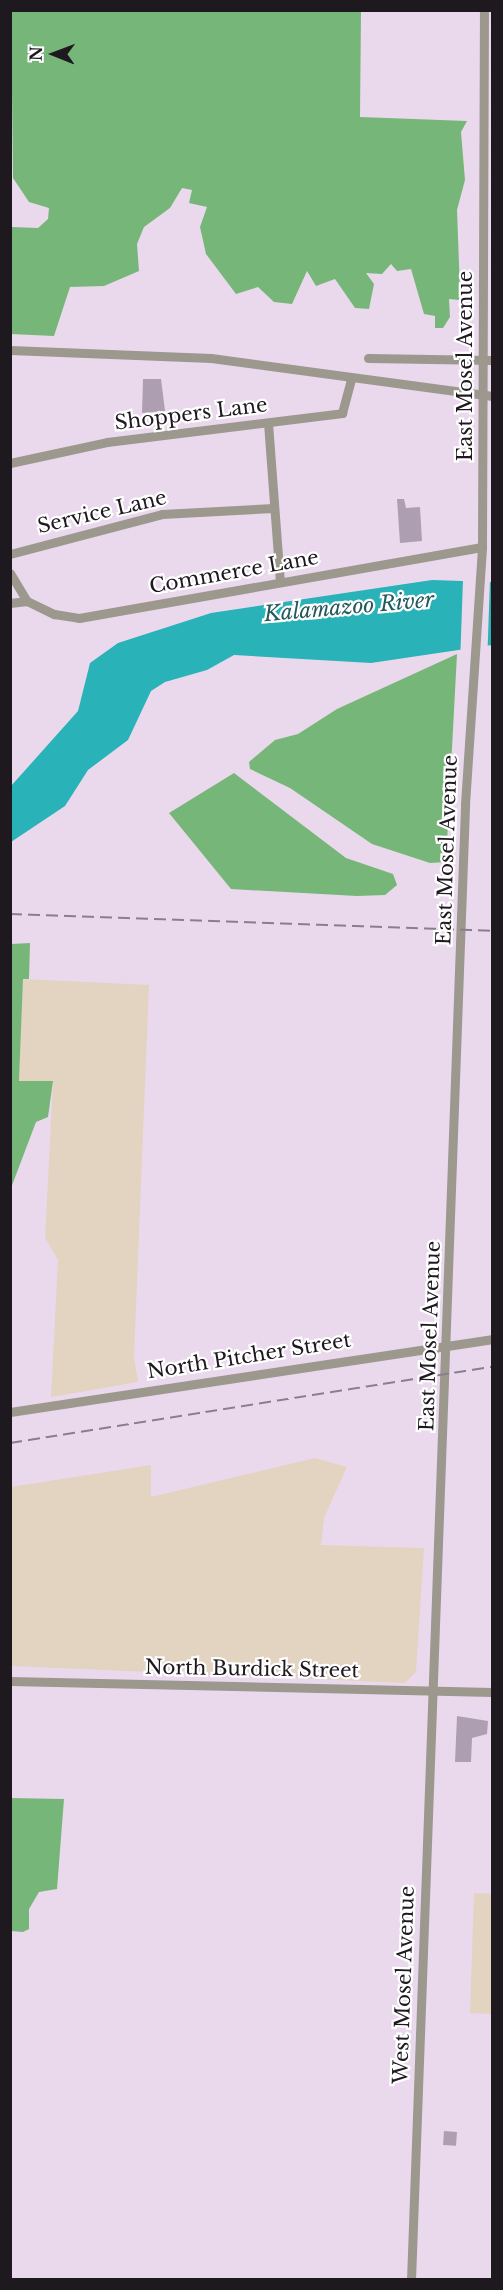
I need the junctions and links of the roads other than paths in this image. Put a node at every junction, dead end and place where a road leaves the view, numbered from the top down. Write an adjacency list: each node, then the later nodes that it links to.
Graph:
1 (484, 10): 2 (street, East Mosel Avenue)
2 (488, 47): 5 (street, East Mosel Avenue)
3 (10, 350): 6 (street)
4 (368, 358): 5 (street)
5 (487, 360): 7 (street, East Mosel Avenue)
6 (351, 379): 7 (street); 8 (street, Shoppers Lane)
7 (488, 396): 11 (street, East Mosel Avenue)
8 (268, 423): 9 (street, Shoppers Lane); 10 (street)
9 (10, 463)
10 (274, 508): 12 (street, Service Lane); 14 (street)
11 (482, 548): 14 (street, Commerce Lane); 18 (street, East Mosel Avenue)
12 (10, 554)
13 (10, 573): 15 (street)
14 (280, 581): 15 (street, Commerce Lane)
15 (27, 601): 16 (street)
16 (10, 603)
17 (492, 1338): 18 (street, North Pitcher Street)
18 (449, 1344): 19 (street, North Pitcher Street); 21 (street, East Mosel Avenue)
19 (10, 1412)
20 (10, 1681): 21 (street, North Burdick Street)
21 (434, 1692): 22 (street, North Burdick Street); 23 (street, West Mosel Avenue)
22 (492, 1692)
23 (411, 2280)

